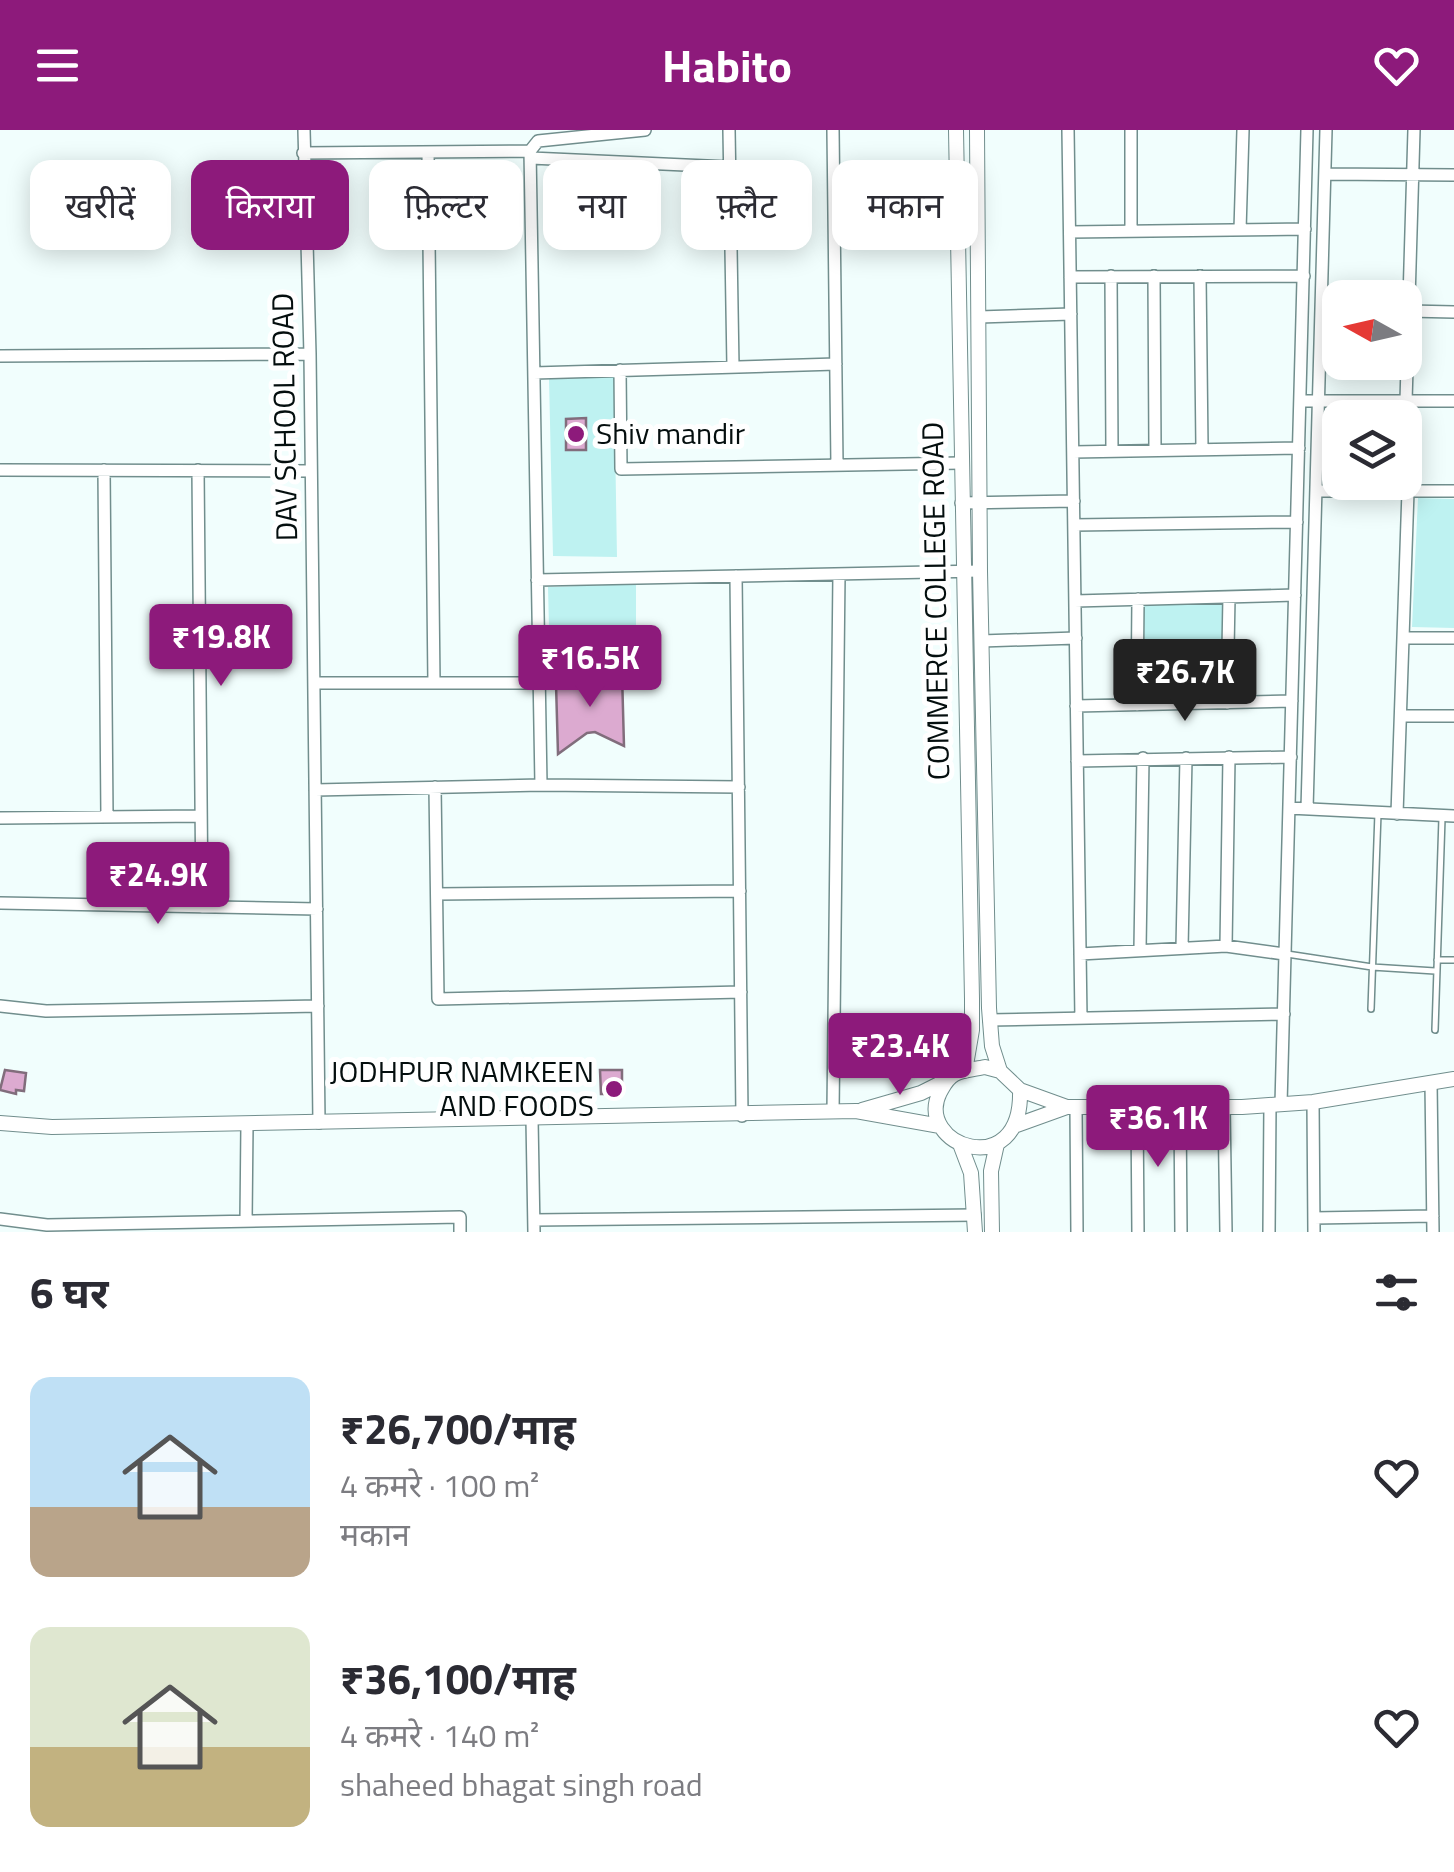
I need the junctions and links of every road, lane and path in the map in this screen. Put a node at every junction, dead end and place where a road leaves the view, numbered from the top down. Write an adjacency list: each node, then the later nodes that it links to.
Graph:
1 (304, 130): 14 (street, DAV SCHOOL ROAD)
2 (645, 130): 15 (street)
3 (729, 130): 16 (street)
4 (833, 130): 38 (street)
5 (956, 130): 52 (street, COMMERCE COLLEGE ROAD)
6 (978, 130): 35 (street)
7 (1068, 130): 24 (street)
8 (1131, 130): 23 (street)
9 (1242, 130): 22 (street)
10 (1308, 130): 21 (street)
11 (1326, 130): 18 (street)
12 (1414, 130): 19 (street)
13 (428, 152): 14 (street); 15 (street); 82 (street)
14 (303, 153): 36 (street, DAV SCHOOL ROAD)
15 (530, 155): 17 (street); 41 (street)
16 (729, 160)
17 (681, 164)
18 (1324, 174): 19 (street); 43 (street)
19 (1413, 174): 20 (street); 31 (street)
20 (1454, 175)
21 (1305, 229): 22 (street); 29 (street)
22 (1240, 230): 23 (street)
23 (1131, 231): 24 (street)
24 (1070, 232): 30 (street)
25 (730, 250): 39 (street)
26 (1111, 276): 27 (street); 30 (street); 50 (street)
27 (1154, 276): 28 (street); 49 (street)
28 (1200, 276): 29 (street); 47 (street)
29 (1304, 276): 42 (street)
30 (1070, 277): 34 (street)
31 (1410, 280)
32 (1422, 311): 33 (street)
33 (1454, 312)
34 (1071, 314): 35 (street); 51 (street)
35 (980, 317): 65 (street)
36 (310, 354): 37 (street); 57 (street, DAV SCHOOL ROAD)
37 (0, 356)
38 (836, 364): 39 (street); 53 (street)
39 (732, 367): 40 (street)
40 (620, 370): 41 (street); 53 (street)
41 (534, 373): 72 (street)
42 (1300, 401): 43 (street); 48 (street)
43 (1318, 401): 44 (street); 58 (street)
44 (1322, 401)
45 (1422, 401): 46 (street)
46 (1454, 401)
47 (1202, 448): 48 (street); 49 (street)
48 (1299, 448): 66 (street)
49 (1155, 450): 50 (street)
50 (1112, 451): 51 (street)
51 (1073, 452): 63 (street)
52 (961, 463): 53 (street); 64 (street, COMMERCE COLLEGE ROAD)
53 (838, 465)
54 (0, 470): 55 (street)
55 (104, 470): 56 (street); 105 (street)
56 (198, 470): 57 (street); 103 (street)
57 (311, 471): 81 (street, DAV SCHOOL ROAD)
58 (1316, 491): 59 (street); 100 (street)
59 (1322, 491)
60 (1422, 491): 61 (street)
61 (1454, 491)
62 (1408, 500): 78 (street)
63 (1074, 501): 65 (street); 67 (street)
64 (962, 503): 65 (street); 69 (street, COMMERCE COLLEGE ROAD)
65 (980, 503): 68 (street)
66 (1297, 522): 67 (street); 73 (street)
67 (1074, 525): 76 (street)
68 (980, 571): 69 (street); 80 (street)
69 (962, 572): 70 (street); 129 (street, COMMERCE COLLEGE ROAD)
70 (839, 574): 71 (street); 141 (street)
71 (736, 576): 72 (street); 97 (street)
72 (537, 580): 83 (street)
73 (1295, 595): 74 (street); 84 (street)
74 (1229, 597): 75 (street); 85 (street)
75 (1138, 599): 76 (street); 86 (street)
76 (1075, 601): 77 (street)
77 (1076, 638): 80 (street); 87 (street)
78 (1403, 638): 79 (street); 88 (street)
79 (1454, 638)
80 (981, 642): 127 (street)
81 (314, 683): 82 (street); 98 (street, DAV SCHOOL ROAD)
82 (434, 683): 83 (street)
83 (539, 683): 95 (street)
84 (1292, 701): 85 (street); 91 (street)
85 (1227, 702): 86 (street)
86 (1138, 705): 87 (street)
87 (1076, 706): 94 (street)
88 (1401, 716): 89 (street); 102 (street)
89 (1454, 716)
90 (1230, 757): 91 (street); 93 (street); 112 (street)
91 (1291, 757): 99 (street)
92 (1143, 758): 93 (street); 94 (street); 114 (street)
93 (1186, 758): 113 (street)
94 (1077, 761): 115 (street)
95 (541, 785): 96 (street); 97 (street)
96 (435, 787): 98 (street); 108 (street)
97 (739, 787): 107 (street)
98 (315, 790): 111 (street, DAV SCHOOL ROAD)
99 (1289, 808): 100 (street); 116 (street)
100 (1307, 809): 101 (street)
101 (1378, 813): 102 (street); 119 (lane)
102 (1398, 814): 104 (street)
103 (202, 816): 105 (street); 110 (street)
104 (1448, 816): 117 (lane)
105 (107, 817): 106 (street)
106 (0, 818)
107 (740, 891): 108 (street); 121 (street)
108 (436, 894): 121 (street)
109 (0, 902): 110 (street)
110 (202, 907): 111 (street)
111 (316, 909): 123 (street, DAV SCHOOL ROAD)
112 (1226, 946): 113 (street); 116 (street)
113 (1182, 948): 114 (street)
114 (1140, 949): 115 (street)
115 (1080, 954): 126 (street)
116 (1284, 954): 119 (lane); 125 (street)
117 (1437, 960): 118 (lane); 120 (lane)
118 (1454, 960)
119 (1372, 966): 120 (lane); 124 (lane)
120 (1436, 971): 128 (lane)
121 (741, 992): 143 (street)
122 (0, 1006): 123 (street)
123 (318, 1006): 146 (street, DAV SCHOOL ROAD)
124 (1370, 1009)
125 (1284, 1014): 126 (street); 136 (street)
126 (1081, 1018): 127 (street)
127 (989, 1020): 130 (street)
128 (1434, 1030)
129 (965, 1071): 130 (street); 132 (street)
130 (1000, 1072): 134 (street)
131 (1454, 1079): 133 (street)
132 (946, 1080): 142 (street); 149 (street)
133 (1431, 1082): 135 (street); 153 (street)
134 (1020, 1090): 137 (street); 148 (street)
135 (1313, 1102): 136 (street); 155 (street)
136 (1276, 1105): 139 (street); 171 (street)
137 (1072, 1107): 140 (street); 148 (street); 167 (street)
138 (1180, 1108): 139 (street); 140 (street); 169 (street)
139 (1224, 1108): 170 (street)
140 (1136, 1109): 168 (street)
141 (833, 1112): 142 (street); 143 (street)
142 (856, 1112): 149 (street)
143 (742, 1116): 144 (street)
144 (532, 1120): 146 (street); 159 (street)
145 (0, 1122): 147 (street)
146 (319, 1123): 147 (street)
147 (247, 1124): 157 (street)
148 (1017, 1125): 151 (street)
149 (940, 1126): 150 (street)
150 (960, 1144): 151 (street); 152 (street)
151 (997, 1144): 166 (street)
152 (975, 1216): 154 (street); 165 (street)
153 (1433, 1216): 155 (street); 173 (street)
154 (877, 1218): 160 (street); 164 (street)
155 (1314, 1218): 172 (street)
156 (0, 1219): 161 (street)
157 (246, 1221): 158 (street); 162 (street)
158 (399, 1225): 163 (street)
159 (534, 1226): 160 (street)
160 (610, 1226)
161 (150, 1227): 162 (street)
162 (222, 1227)
163 (460, 1232)
164 (877, 1232)
165 (975, 1232)
166 (992, 1232)
167 (1077, 1232)
168 (1138, 1232)
169 (1181, 1232)
170 (1226, 1232)
171 (1269, 1232)
172 (1314, 1232)
173 (1433, 1232)

